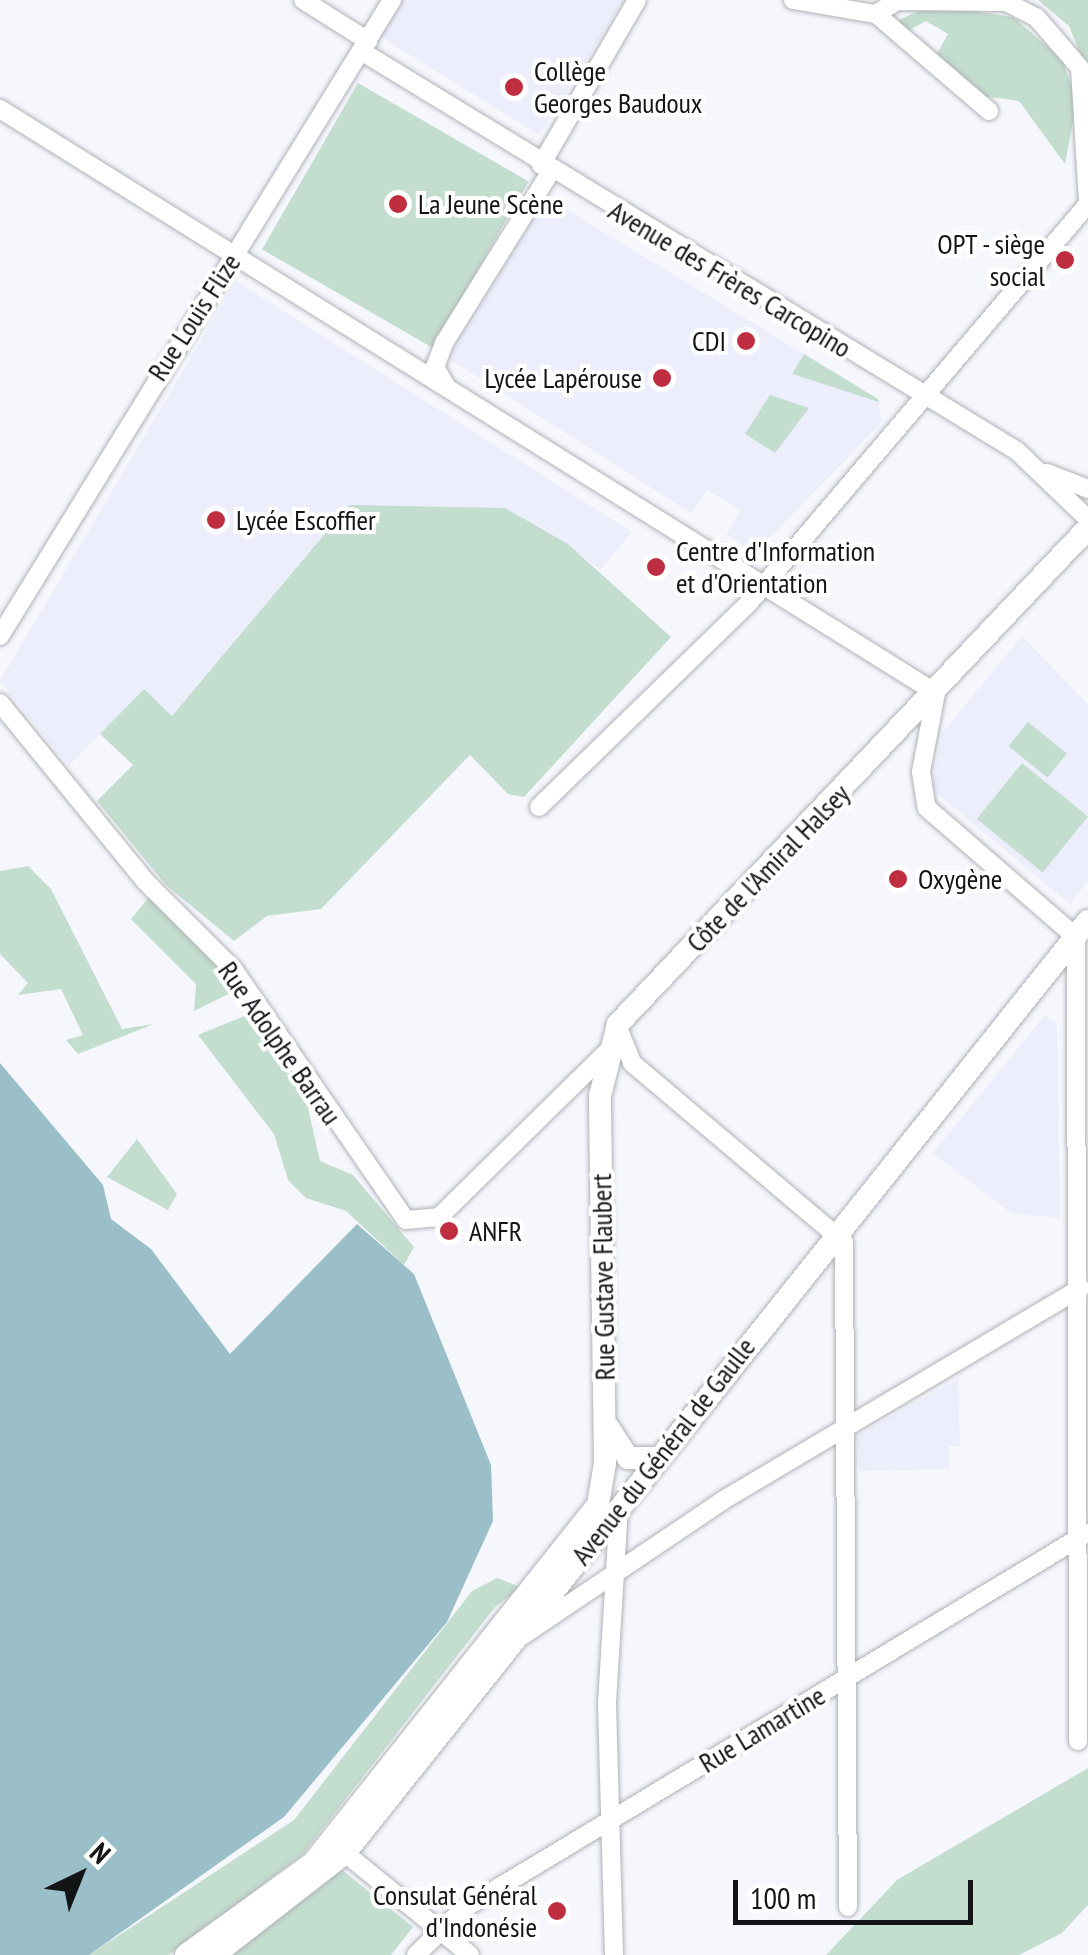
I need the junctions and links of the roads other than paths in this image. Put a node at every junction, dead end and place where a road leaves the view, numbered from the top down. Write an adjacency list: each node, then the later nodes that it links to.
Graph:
1 (303, 0): 6 (street, Avenue des Frères Carcopino)
2 (392, 0): 6 (street, Rue Louis Flize)
3 (636, 0): 9 (street)
4 (793, 0): 5 (street)
5 (876, 14): 8 (street); 10 (street)
6 (364, 46): 9 (street, Avenue des Frères Carcopino); 11 (street, Rue Louis Flize)
7 (0, 109): 11 (street)
8 (989, 110)
9 (546, 168): 12 (street); 14 (street, Avenue des Frères Carcopino)
10 (1088, 204): 14 (street)
11 (238, 248): 12 (street); 13 (street); 22 (street, Rue Louis Flize)
12 (444, 342): 13 (street)
13 (450, 390): 21 (street)
14 (929, 401): 15 (street, Avenue des Frères Carcopino); 21 (street)
15 (1044, 472): 16 (street); 17 (street, Avenue des Frères Carcopino)
16 (1088, 489)
17 (1088, 518)
18 (1088, 528): 19 (main road, Côte de l'Amiral Halsey)
19 (1064, 555): 20 (main road); 23 (main road, Côte de l'Amiral Halsey)
20 (1088, 556)
21 (761, 582): 23 (street); 25 (street)
22 (0, 636)
23 (936, 693): 26 (street); 27 (main road, Côte de l'Amiral Halsey)
24 (0, 704): 29 (street, Rue Adolphe Barrau)
25 (539, 806)
26 (1082, 929): 31 (main road, Avenue du Général de Gaulle); 32 (street)
27 (618, 1024): 28 (main road, Côte de l'Amiral Halsey); 31 (street)
28 (610, 1048): 29 (street, Rue Adolphe Barrau); 30 (main road, Rue Gustave Flaubert)
29 (570, 1083): 30 (street)
30 (600, 1096): 33 (main road, Rue Gustave Flaubert)
31 (838, 1230): 34 (street); 35 (main road, Avenue du Général de Gaulle)
32 (1081, 1288): 34 (street); 37 (street)
33 (604, 1420): 35 (main road); 36 (main road, Rue Gustave Flaubert)
34 (850, 1428): 38 (street); 40 (street)
35 (656, 1458): 36 (main road, Avenue du Général de Gaulle)
36 (609, 1507): 38 (street, Rue Gustave Flaubert); 39 (main road, Avenue du Général de Gaulle); 46 (main road, Avenue du Général de Gaulle)
37 (1084, 1534): 40 (street, Rue Lamartine); 41 (street)
38 (609, 1578): 39 (street); 42 (street, Rue Gustave Flaubert)
39 (512, 1642): 43 (main road, Avenue du Général de Gaulle)
40 (846, 1679): 42 (street, Rue Lamartine); 44 (street)
41 (1078, 1741)
42 (610, 1822): 45 (street, Rue Lamartine); 50 (street, Rue Gustave Flaubert)
43 (345, 1853): 45 (street); 47 (main road, Avenue du Général de Gaulle)
44 (848, 1907)
45 (437, 1929): 48 (street, Rue Lamartine); 49 (street)
46 (186, 1955)
47 (214, 1955)
48 (416, 1955)
49 (470, 1955)
50 (614, 1955)

